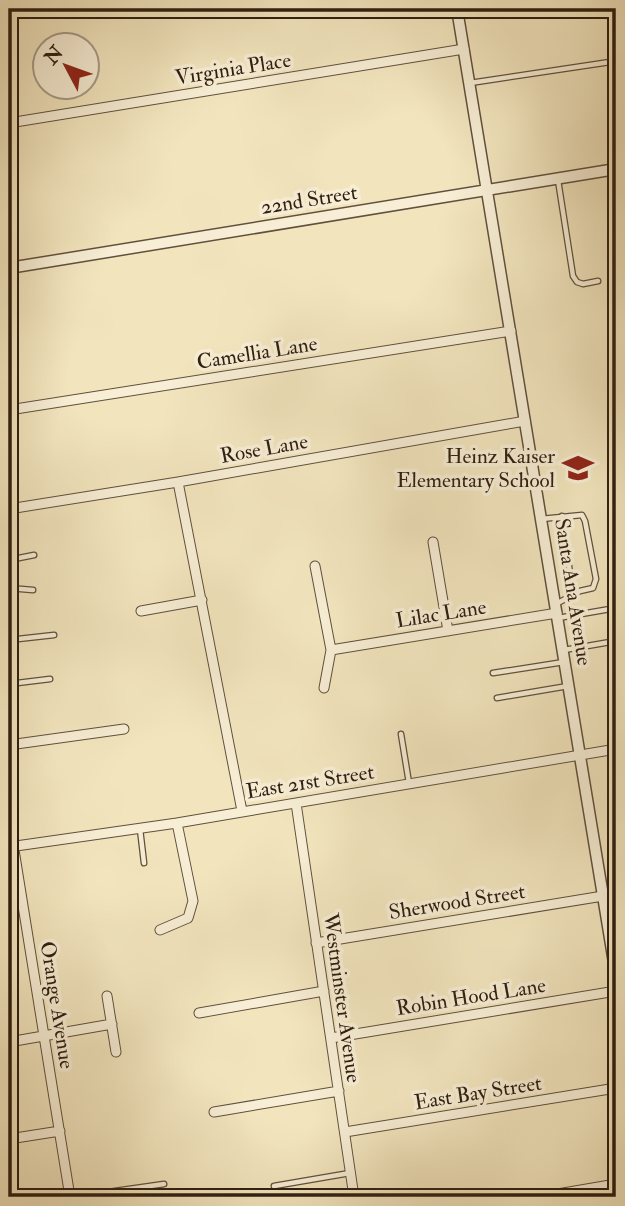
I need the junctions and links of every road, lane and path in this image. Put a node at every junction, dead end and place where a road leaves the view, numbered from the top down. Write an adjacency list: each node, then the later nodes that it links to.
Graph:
1 (457, 9): 2 (street, Santa Ana Avenue)
2 (464, 49): 4 (street, Santa Ana Avenue); 5 (street, Virginia Place)
3 (610, 62): 4 (lane)
4 (470, 83): 8 (street, Santa Ana Avenue)
5 (9, 123)
6 (616, 169): 7 (street, 22nd Street)
7 (558, 179): 8 (street, 22nd Street); 10 (lane)
8 (488, 190): 9 (street, 22nd Street); 11 (street, Santa Ana Avenue)
9 (9, 268)
10 (598, 281)
11 (511, 331): 12 (street, Camellia Lane); 13 (street, Santa Ana Avenue)
12 (9, 410)
13 (525, 421): 14 (street, Rose Lane); 17 (street, Santa Ana Avenue)
14 (178, 482): 15 (street, Rose Lane); 25 (street)
15 (9, 509)
16 (562, 516): 17 (lane); 24 (lane); 24 (lane)
17 (541, 519): 28 (street, Santa Ana Avenue)
18 (433, 542): 29 (street)
19 (34, 555): 20 (lane)
20 (9, 560)
21 (315, 566): 33 (street)
22 (9, 588): 23 (lane)
23 (33, 590)
24 (573, 595): 28 (lane)
25 (202, 600): 27 (street); 48 (street)
26 (616, 608): 28 (lane)
27 (141, 611)
28 (556, 612): 29 (street, Lilac Lane); 34 (street, Santa Ana Avenue)
29 (448, 631): 33 (street, Lilac Lane)
30 (54, 635): 31 (lane)
31 (9, 640)
32 (616, 641): 34 (lane)
33 (331, 650): 39 (street)
34 (564, 656): 35 (lane); 38 (street, Santa Ana Avenue)
35 (493, 673)
36 (50, 679): 37 (lane)
37 (9, 684)
38 (569, 686): 40 (lane); 45 (street, Santa Ana Avenue)
39 (324, 688)
40 (497, 698)
41 (124, 729): 43 (street)
42 (401, 734): 46 (lane)
43 (9, 745)
44 (616, 749): 45 (street, East 21st Street)
45 (580, 755): 46 (street, East 21st Street); 54 (street, Santa Ana Avenue)
46 (409, 784): 47 (street, East 21st Street)
47 (296, 803): 48 (street, East 21st Street); 56 (street, Westminster Avenue)
48 (242, 811): 50 (street, East 21st Street)
49 (9, 819): 52 (street, Orange Avenue)
50 (177, 823): 51 (street, East 21st Street); 55 (street)
51 (139, 828): 52 (street, East 21st Street); 53 (lane)
52 (11, 847): 63 (street, Orange Avenue)
53 (144, 863)
54 (603, 895): 56 (street, Sherwood Street); 57 (street, Santa Ana Avenue)
55 (160, 930)
56 (316, 943): 58 (street, Westminster Avenue)
57 (616, 968)
58 (324, 991): 61 (street); 64 (street, Westminster Avenue)
59 (616, 991): 64 (street, Robin Hood Lane)
60 (107, 996): 62 (street)
61 (199, 1013)
62 (112, 1024): 63 (street); 66 (street)
63 (44, 1036): 65 (street); 70 (street, Orange Avenue)
64 (331, 1038): 68 (street, Westminster Avenue)
65 (9, 1042)
66 (116, 1052)
67 (616, 1088): 71 (street, East Bay Street)
68 (339, 1091): 69 (street); 71 (street, Westminster Avenue)
69 (214, 1112)
70 (60, 1131): 72 (street); 77 (street, Orange Avenue)
71 (345, 1132): 73 (street, Westminster Avenue)
72 (9, 1139)
73 (351, 1173): 76 (lane); 78 (street, Westminster Avenue)
74 (164, 1184): 77 (lane)
75 (616, 1184): 79 (street)
76 (274, 1186)
77 (72, 1197)
78 (354, 1197)
79 (540, 1197)

